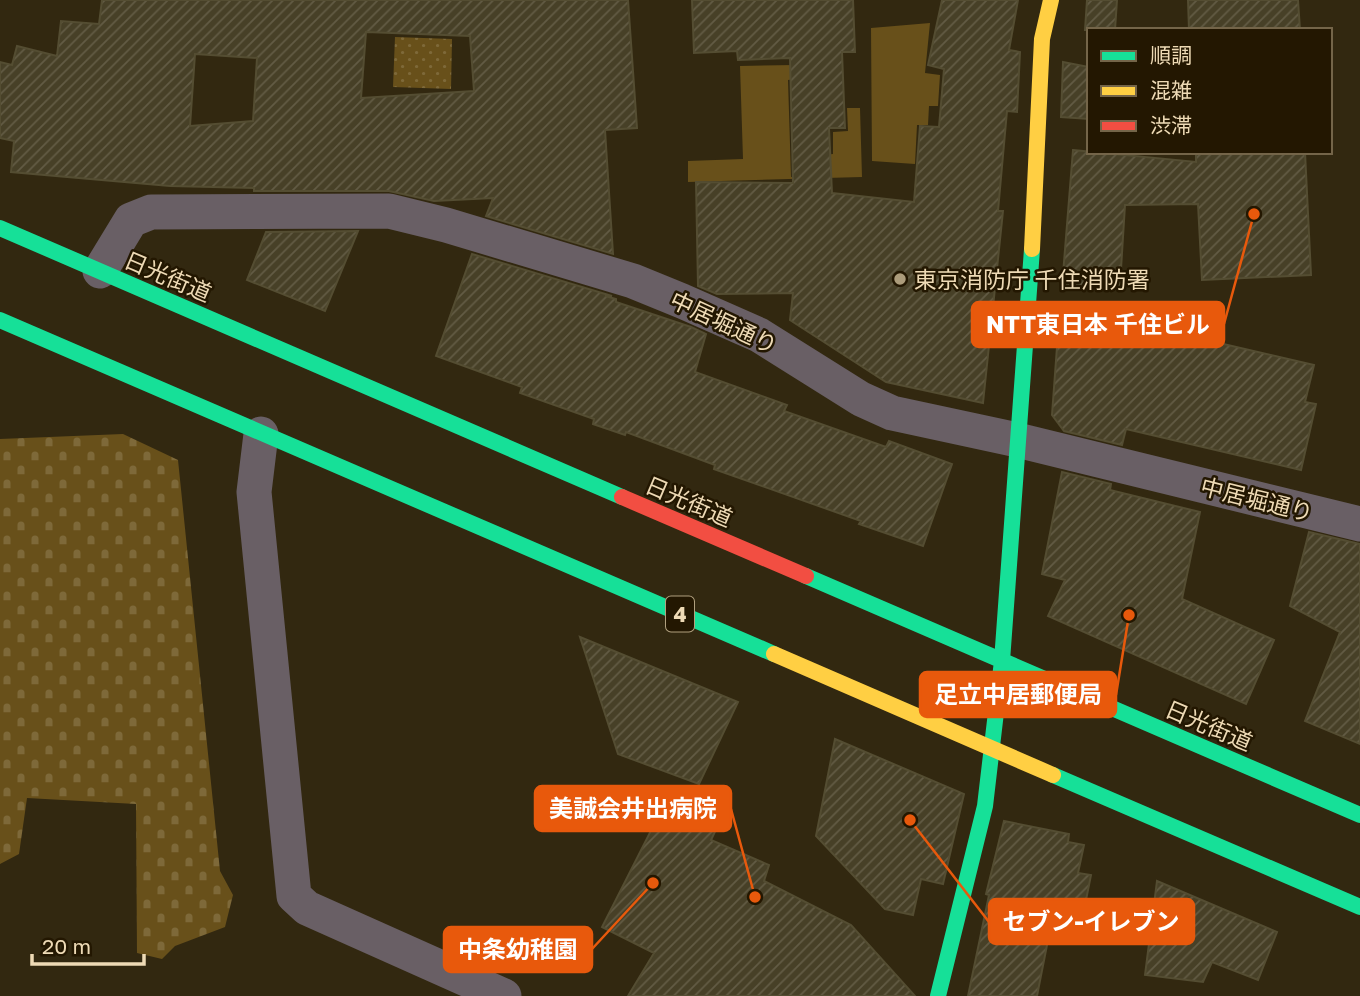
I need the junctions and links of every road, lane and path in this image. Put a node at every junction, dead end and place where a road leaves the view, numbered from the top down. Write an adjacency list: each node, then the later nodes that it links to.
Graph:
1 (1051, 0): 6 (main road)
2 (0, 228): 3 (main road, 日光街道)
3 (100, 271): 6 (street, 中居堀通り); 8 (main road, 日光街道)
4 (0, 320): 5 (main road, 4)
5 (261, 434): 9 (main road, 4); 12 (street)
6 (1017, 440): 7 (street, 中居堀通り); 8 (main road)
7 (1360, 524)
8 (1002, 661): 9 (main road); 10 (main road, 日光街道)
9 (992, 748): 11 (main road, 4); 13 (main road)
10 (1360, 815)
11 (1360, 907)
12 (504, 996)
13 (938, 996)

